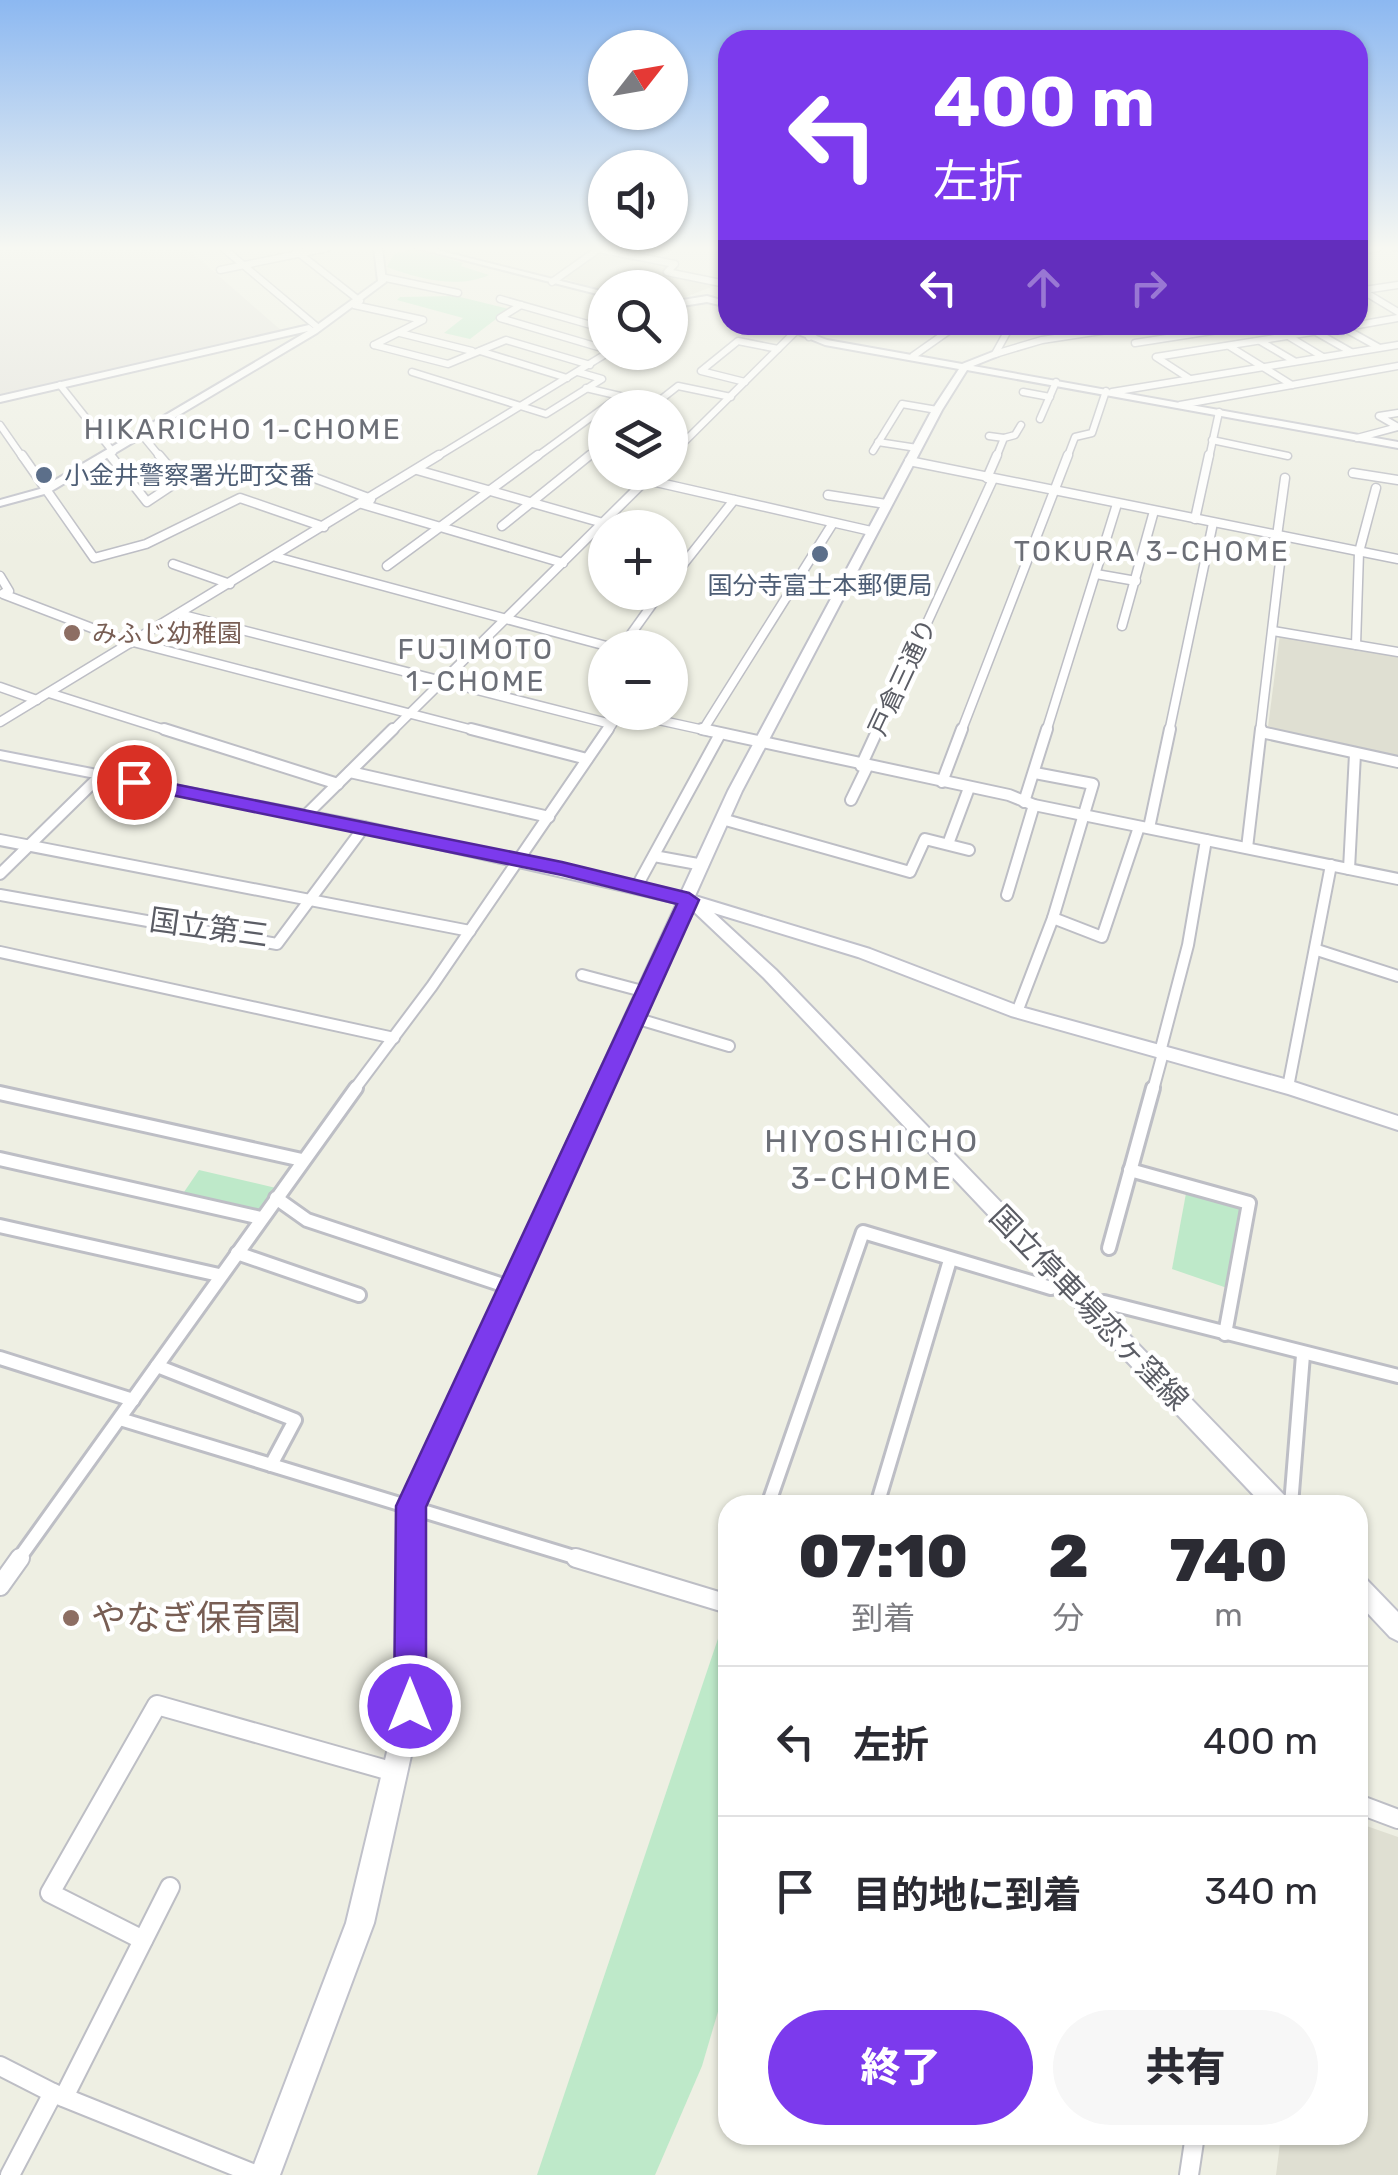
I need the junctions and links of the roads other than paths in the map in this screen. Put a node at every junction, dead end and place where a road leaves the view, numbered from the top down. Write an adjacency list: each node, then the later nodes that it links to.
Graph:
1 (778, 349): 36 (street)
2 (214, 350): 38 (street)
3 (280, 350): 57 (street)
4 (392, 350): 20 (street)
5 (472, 350): 20 (street)
6 (482, 350): 20 (street)
7 (538, 350): 26 (street)
8 (728, 350): 33 (street)
9 (878, 350): 23 (street)
10 (922, 350): 23 (street)
11 (997, 350): 22 (street)
12 (1010, 350): 22 (street)
13 (1206, 350): 35 (street)
14 (1235, 350): 29 (street)
15 (1273, 350): 25 (street)
16 (1312, 350): 24 (street)
17 (1348, 350): 21 (street)
18 (1365, 350): 19 (street); 21 (street); 30 (street)
19 (1369, 350)
20 (478, 351): 34 (street)
21 (1352, 352): 24 (street)
22 (995, 354): 28 (street)
23 (913, 356): 28 (street)
24 (1323, 356): 25 (street)
25 (1294, 362): 29 (street)
26 (588, 364)
27 (588, 366): 32 (street)
28 (965, 366): 37 (street); 50 (street)
29 (1263, 366): 35 (street); 39 (street)
30 (1396, 366): 39 (street)
31 (412, 372): 49 (street)
32 (578, 372): 34 (street); 40 (street)
33 (710, 374): 36 (street); 41 (street)
34 (568, 378): 49 (street)
35 (1190, 379): 44 (street)
36 (745, 382): 45 (street)
37 (1056, 382): 44 (street); 46 (street)
38 (60, 385): 47 (street); 67 (street)
39 (1292, 385): 48 (street)
40 (586, 388): 49 (street); 81 (street)
41 (692, 389): 42 (street); 45 (street)
42 (673, 390)
43 (1023, 392): 46 (street)
44 (1109, 392): 48 (street); 82 (street)
45 (730, 396): 59 (street)
46 (1050, 397): 53 (street)
47 (0, 399)
48 (1180, 405): 51 (street)
49 (520, 408): 72 (street)
50 (937, 410): 63 (street); 65 (street)
51 (1218, 412): 61 (street); 62 (street)
52 (1398, 412): 56 (street)
53 (1040, 419)
54 (0, 425): 80 (street)
55 (1021, 426): 60 (street)
56 (1398, 427): 61 (street)
57 (142, 435): 67 (street); 67 (street)
58 (988, 436): 60 (street)
59 (688, 438)
60 (1004, 438): 74 (street, 戸倉三通り)
61 (1356, 438): 64 (street)
62 (1212, 440): 69 (street); 94 (street)
63 (878, 442): 65 (street); 66 (street)
64 (1398, 445)
65 (917, 448): 70 (street)
66 (873, 451)
67 (111, 453): 80 (street)
68 (588, 456): 88 (street)
69 (1288, 456)
70 (910, 461): 74 (street); 89 (street)
71 (288, 468): 84 (street)
72 (417, 470): 81 (street); 84 (street)
73 (1353, 473): 76 (street)
74 (990, 478): 82 (street); 142 (street, 戸倉三通り)
75 (1285, 478): 101 (street)
76 (1398, 480)
77 (688, 487): 85 (street)
78 (1376, 488): 103 (street)
79 (636, 490): 91 (street)
80 (44, 491): 86 (street); 98 (street)
81 (490, 491): 88 (street); 99 (street)
82 (1054, 491): 90 (street); 146 (street)
83 (828, 495): 89 (street)
84 (372, 498): 87 (street)
85 (734, 500): 95 (street); 105 (street)
86 (0, 503)
87 (362, 504): 98 (street); 99 (street)
88 (530, 504): 93 (street); 97 (street)
89 (886, 504): 100 (street)
90 (1117, 504): 92 (street); 110 (street)
91 (617, 510)
92 (1154, 511): 94 (street); 112 (street)
93 (588, 519)
94 (1195, 519): 96 (street)
95 (833, 522): 100 (street); 134 (street)
96 (1213, 523): 101 (street); 155 (street)
97 (502, 526)
98 (324, 527): 104 (street)
99 (439, 528): 107 (street); 109 (street)
100 (871, 532): 137 (street)
101 (1280, 536): 103 (street); 120 (street)
102 (588, 539): 107 (street)
103 (1360, 552): 106 (street); 123 (street)
104 (276, 556): 113 (street); 117 (street)
105 (688, 558)
106 (1398, 560)
107 (563, 563): 117 (street)
108 (173, 564): 113 (street)
109 (387, 566)
110 (1096, 574): 112 (street); 144 (street)
111 (0, 576): 114 (street)
112 (1136, 581): 118 (street)
113 (230, 584): 116 (street)
114 (2, 594): 122 (street)
115 (647, 610): 119 (street)
116 (179, 614): 122 (street); 125 (street)
117 (506, 618): 121 (street); 125 (street)
118 (1122, 626)
119 (631, 630)
120 (1273, 631): 123 (street); 135 (street)
121 (588, 640)
122 (132, 643): 127 (street); 129 (street)
123 (1356, 645): 124 (street)
124 (1398, 652)
125 (442, 680): 129 (street); 130 (street)
126 (0, 687): 128 (street)
127 (48, 693): 128 (street); 147 (street)
128 (37, 700): 131 (street)
129 (410, 712): 140 (street); 143 (street)
130 (588, 718)
131 (0, 722)
132 (688, 727): 134 (street)
133 (607, 730): 140 (street)
134 (703, 730): 136 (street)
135 (1261, 732): 138 (street); 161 (street)
136 (720, 734): 137 (street); 163 (street)
137 (762, 743): 142 (street); 154 (street)
138 (1355, 754): 141 (street); 167 (street)
139 (0, 756): 145 (street, 国立停車場恋ヶ窪線)
140 (587, 759): 153 (street)
141 (1398, 762)
142 (864, 766): 146 (street); 149 (street, 戸倉三通り)
143 (350, 772): 147 (street); 153 (street)
144 (1035, 773): 150 (street); 152 (street)
145 (101, 775): 151 (street, 国立停車場恋ヶ窪線); 159 (street)
146 (942, 782): 148 (street)
147 (338, 784): 151 (street)
148 (969, 788): 150 (street); 160 (street)
149 (851, 800)
150 (1029, 804): 152 (street); 171 (street)
151 (306, 816): 156 (street, 国立停車場恋ヶ窪線)
152 (1086, 816): 155 (street); 175 (street)
153 (549, 817): 164 (street)
154 (722, 820): 160 (street); 165 (street)
155 (1144, 827): 158 (street); 175 (street)
156 (364, 828): 164 (street, 国立停車場恋ヶ窪線); 173 (street, 国立第三)
157 (0, 840): 159 (street)
158 (1206, 840): 161 (street); 188 (street)
159 (28, 844): 168 (street); 173 (street)
160 (948, 844): 162 (street)
161 (1247, 848): 166 (street)
162 (969, 850)
163 (654, 856): 165 (street); 170 (street)
164 (520, 860): 170 (street, 国立停車場恋ヶ窪線); 177 (street)
165 (703, 865): 174 (street)
166 (1330, 866): 167 (street); 179 (street)
167 (1350, 869): 169 (street)
168 (0, 874)
169 (1398, 879)
170 (637, 886): 174 (street, 国立停車場恋ヶ窪線)
171 (1007, 895)
172 (0, 896): 173 (street, 国立第三)
173 (311, 899): 177 (street)
174 (689, 900): 176 (street, 国立停車場恋ヶ窪線); 178 (street, 国立停車場恋ヶ窪線); 183 (street)
175 (1053, 918): 184 (street)
176 (766, 922): 178 (street); 184 (street, 国立停車場恋ヶ窪線)
177 (470, 931): 186 (street)
178 (740, 944): 202 (street, 国立停車場恋ヶ窪線)
179 (1317, 950): 182 (street); 189 (street)
180 (0, 952): 186 (street)
181 (582, 976): 183 (street)
182 (1398, 976)
183 (646, 992): 185 (street)
184 (1017, 1012): 188 (street, 国立停車場恋ヶ窪線)
185 (635, 1018): 187 (street); 203 (street)
186 (394, 1038): 193 (street)
187 (729, 1046)
188 (1162, 1052): 189 (street, 国立停車場恋ヶ窪線); 194 (street)
189 (1288, 1087): 191 (street, 国立停車場恋ヶ窪線)
190 (0, 1094): 193 (street)
191 (1398, 1122)
192 (0, 1159): 196 (street)
193 (302, 1160): 195 (street)
194 (1130, 1170): 198 (street); 206 (street)
195 (276, 1198): 196 (street); 203 (street)
196 (262, 1218): 199 (street)
197 (0, 1226): 201 (street)
198 (1109, 1248)
199 (237, 1253): 201 (street); 204 (street)
200 (950, 1260): 202 (street); 214 (street); 215 (street)
201 (220, 1275): 209 (street)
202 (1063, 1280): 205 (street, 国立停車場恋ヶ窪線)
203 (512, 1288): 218 (street)
204 (359, 1294)
205 (1091, 1309): 206 (street); 216 (street, 国立停車場恋ヶ窪線)
206 (1226, 1334): 207 (street)
207 (1303, 1354): 210 (street); 217 (street)
208 (0, 1358): 211 (street)
209 (157, 1366): 211 (street); 213 (street)
210 (1398, 1376)
211 (133, 1400): 212 (street)
212 (120, 1420): 213 (street); 219 (street)
213 (271, 1465): 218 (street)
214 (771, 1495)
215 (880, 1495)
216 (1268, 1495)
217 (1292, 1495)
218 (411, 1506): 221 (street); 223 (street)
219 (0, 1586)
220 (1368, 1598): 222 (street)
221 (718, 1601)
222 (1398, 1629)
223 (394, 1772): 227 (street); 233 (street)
224 (1368, 1808): 225 (street)
225 (1398, 1819)
226 (170, 1888): 227 (street)
227 (143, 1940): 229 (street)
228 (0, 2066): 229 (street)
229 (59, 2095): 231 (street); 232 (street)
230 (1194, 2145): 234 (street)
231 (10, 2175)
232 (256, 2175)
233 (265, 2175)
234 (1189, 2175)

